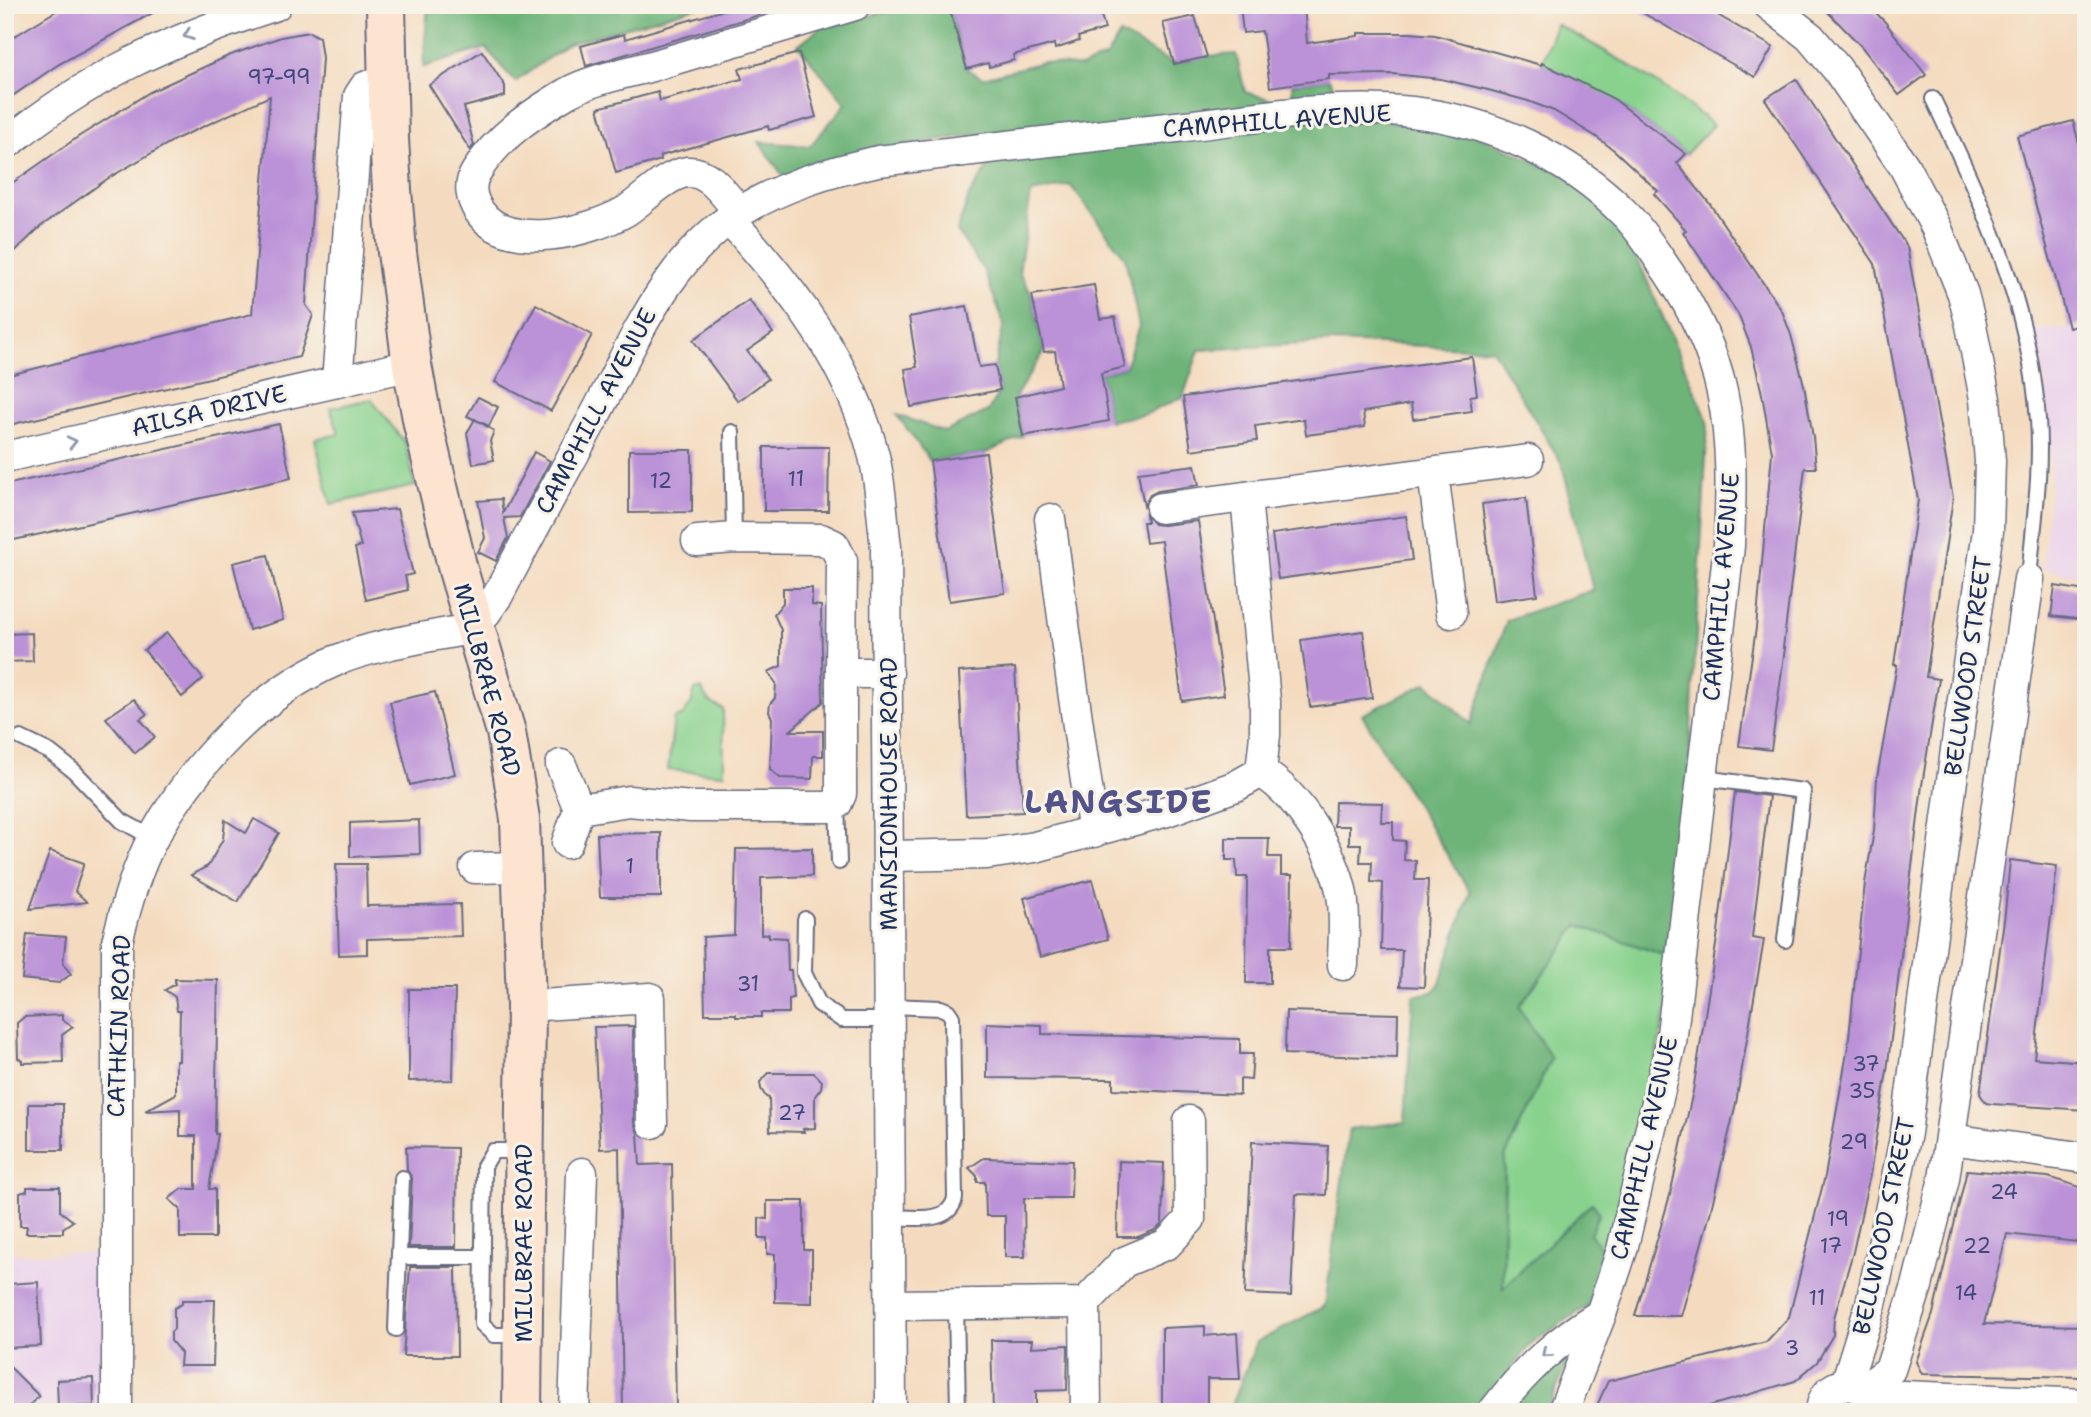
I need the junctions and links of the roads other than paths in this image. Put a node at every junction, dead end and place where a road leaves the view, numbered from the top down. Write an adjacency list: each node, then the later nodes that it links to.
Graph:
1 (276, 5): 7 (street, one-way to 7)
2 (386, 5): 5 (street, MILLBRAE ROAD)
3 (855, 5): 8 (street)
4 (1769, 5): 59 (street, BELLWOOD STREET)
5 (387, 81): 9 (street, MILLBRAE ROAD); 10 (street)
6 (1933, 99): 20 (lane)
7 (5, 145)
8 (735, 216): 22 (street, CAMPHILL AVENUE); 24 (street, MANSIONHOUSE ROAD); 28 (street, CAMPHILL AVENUE)
9 (412, 365): 10 (street, AILSA DRIVE); 22 (street, MILLBRAE ROAD)
10 (337, 382): 12 (street, AILSA DRIVE, one-way to 10)
11 (732, 432): 18 (lane)
12 (5, 457)
13 (1528, 460): 14 (street)
14 (1433, 473): 15 (street); 21 (street)
15 (1246, 497): 16 (street); 27 (street)
16 (1161, 508)
17 (1050, 519): 31 (street)
18 (734, 538): 19 (street); 23 (street)
19 (697, 541)
20 (2029, 579): 45 (street, BELLWOOD STREET)
21 (1451, 614)
22 (475, 628): 32 (street, CATHKIN ROAD); 36 (street, MILLBRAE ROAD)
23 (841, 673): 24 (street); 29 (street)
24 (888, 673): 34 (street, MANSIONHOUSE ROAD)
25 (21, 738): 32 (lane)
26 (561, 765): 30 (street)
27 (1261, 772): 31 (street); 40 (street)
28 (1703, 778): 39 (lane); 56 (street, CAMPHILL AVENUE)
29 (837, 803): 30 (street); 35 (lane)
30 (579, 808): 33 (street)
31 (1094, 832): 34 (street)
32 (153, 838): 61 (street, CATHKIN ROAD)
33 (567, 843)
34 (890, 856): 42 (street, MANSIONHOUSE ROAD)
35 (839, 862)
36 (521, 867): 37 (street); 41 (street, MILLBRAE ROAD)
37 (475, 868)
38 (805, 919): 42 (lane)
39 (1785, 940)
40 (1343, 965)
41 (526, 1006): 44 (street); 46 (street, MILLBRAE ROAD)
42 (890, 1013): 50 (street, MANSIONHOUSE ROAD); 50 (lane)
43 (1189, 1121): 53 (street)
44 (652, 1122)
45 (1951, 1139): 47 (street); 59 (street, BELLWOOD STREET)
46 (524, 1151): 51 (lane); 58 (street, MILLBRAE ROAD)
47 (2086, 1158)
48 (582, 1173): 63 (street)
49 (402, 1178): 52 (lane)
50 (891, 1217): 55 (street, MANSIONHOUSE ROAD)
51 (482, 1256): 52 (lane); 58 (lane)
52 (401, 1257): 57 (lane)
53 (1085, 1303): 54 (street); 66 (street)
54 (956, 1304): 55 (street); 65 (lane)
55 (891, 1305): 64 (street, MANSIONHOUSE ROAD)
56 (1601, 1314): 67 (street, one-way to 67); 68 (street, CAMPHILL AVENUE)
57 (396, 1329)
58 (523, 1335): 62 (street, MILLBRAE ROAD)
59 (1849, 1399): 60 (street); 69 (street)
60 (2086, 1404)
61 (117, 1412)
62 (522, 1412)
63 (574, 1412)
64 (891, 1412)
65 (958, 1412)
66 (1086, 1412)
67 (1493, 1412)
68 (1563, 1412)
69 (1798, 1412)

